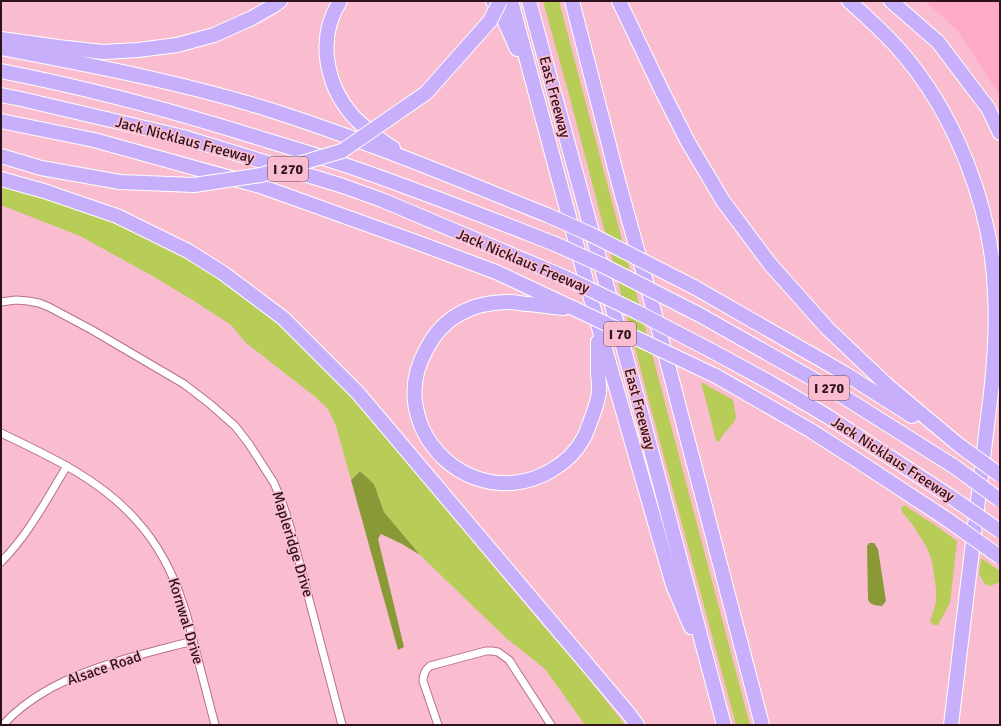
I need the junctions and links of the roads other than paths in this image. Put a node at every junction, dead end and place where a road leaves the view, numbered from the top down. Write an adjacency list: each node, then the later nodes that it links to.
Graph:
1 (280, 1): 11 (highway)
2 (340, 1): 19 (highway)
3 (493, 1): 15 (highway)
4 (500, 1): 18 (highway, bridge)
5 (511, 1): 15 (highway)
6 (529, 1): 33 (highway, East Freeway / I 70)
7 (572, 1): 41 (highway, I 70)
8 (619, 1): 25 (highway)
9 (849, 1): 42 (highway)
10 (891, 1): 17 (highway)
11 (1, 39)
12 (1, 48): 19 (highway)
13 (1, 71): 28 (highway, Jack Nicklaus Freeway / I 270, bridge)
14 (1, 95): 29 (highway, Jack Nicklaus Freeway / I 270, bridge)
15 (541, 113): 23 (highway)
16 (1, 121): 22 (highway)
17 (1000, 133)
18 (1, 156)
19 (429, 168): 25 (highway, bridge)
20 (1, 178): 39 (highway)
21 (1, 302): 36 (street, Mapleridge Drive)
22 (575, 309): 23 (highway); 30 (highway, bridge)
23 (597, 322): 33 (highway)
24 (1, 434): 26 (street, Kornwal Drive)
25 (960, 446): 27 (highway, bridge)
26 (67, 466): 31 (street); 32 (street, Kornwal Drive)
27 (1000, 475)
28 (1000, 500)
29 (1000, 531)
30 (1000, 557)
31 (1, 562)
32 (193, 641): 34 (street, Alsace Road); 35 (street, Kornwal Drive)
33 (709, 668): 40 (highway, East Freeway / I 70)
34 (3, 725)
35 (215, 725)
36 (342, 725)
37 (438, 725): 38 (street)
38 (551, 725)
39 (637, 725)
40 (724, 725)
41 (762, 725)
42 (951, 725)

